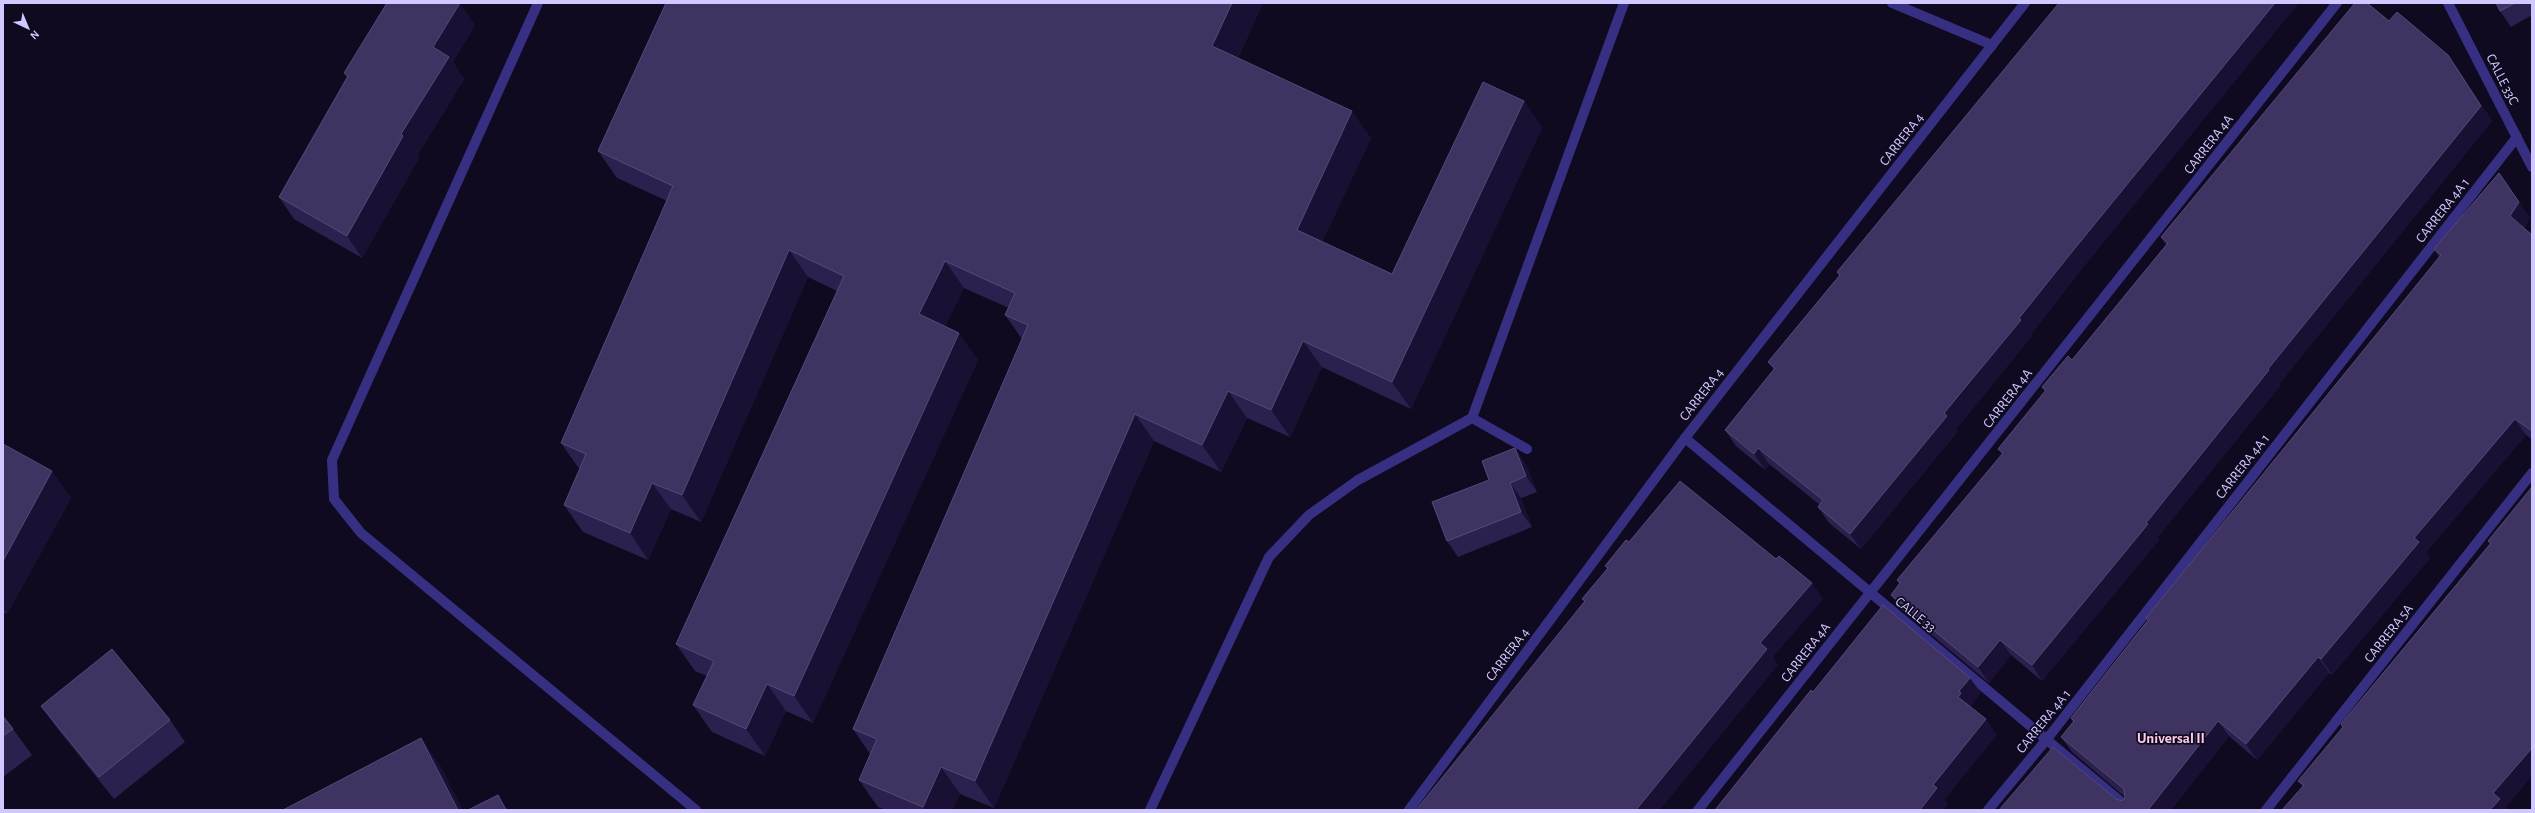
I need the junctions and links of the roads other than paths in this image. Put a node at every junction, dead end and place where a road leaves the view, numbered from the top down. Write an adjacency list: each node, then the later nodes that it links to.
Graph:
1 (538, 3): 16 (street)
2 (1624, 3): 10 (street)
3 (1892, 3): 7 (street)
4 (2025, 3): 7 (street, CARRERA 4)
5 (2337, 3): 14 (street, CARRERA 4A)
6 (2448, 3): 8 (street, CALLE 33C)
7 (1992, 46): 11 (street, CARRERA 4)
8 (2517, 137): 9 (street, CALLE 33C); 15 (street, CARRERA 4A 1)
9 (2532, 167)
10 (1472, 418): 12 (street); 17 (street)
11 (1685, 438): 14 (street, CALLE 33); 18 (street, CARRERA 4)
12 (1527, 449)
13 (2532, 473): 22 (street, CARRERA 5A)
14 (1870, 593): 15 (street, CALLE 33); 19 (street, CARRERA 4A)
15 (2046, 739): 20 (street, CARRERA 4A 1); 21 (street, CALLE 33)
16 (696, 810)
17 (1150, 810)
18 (1409, 810)
19 (1698, 810)
20 (1988, 810)
21 (2131, 810)
22 (2266, 810)

